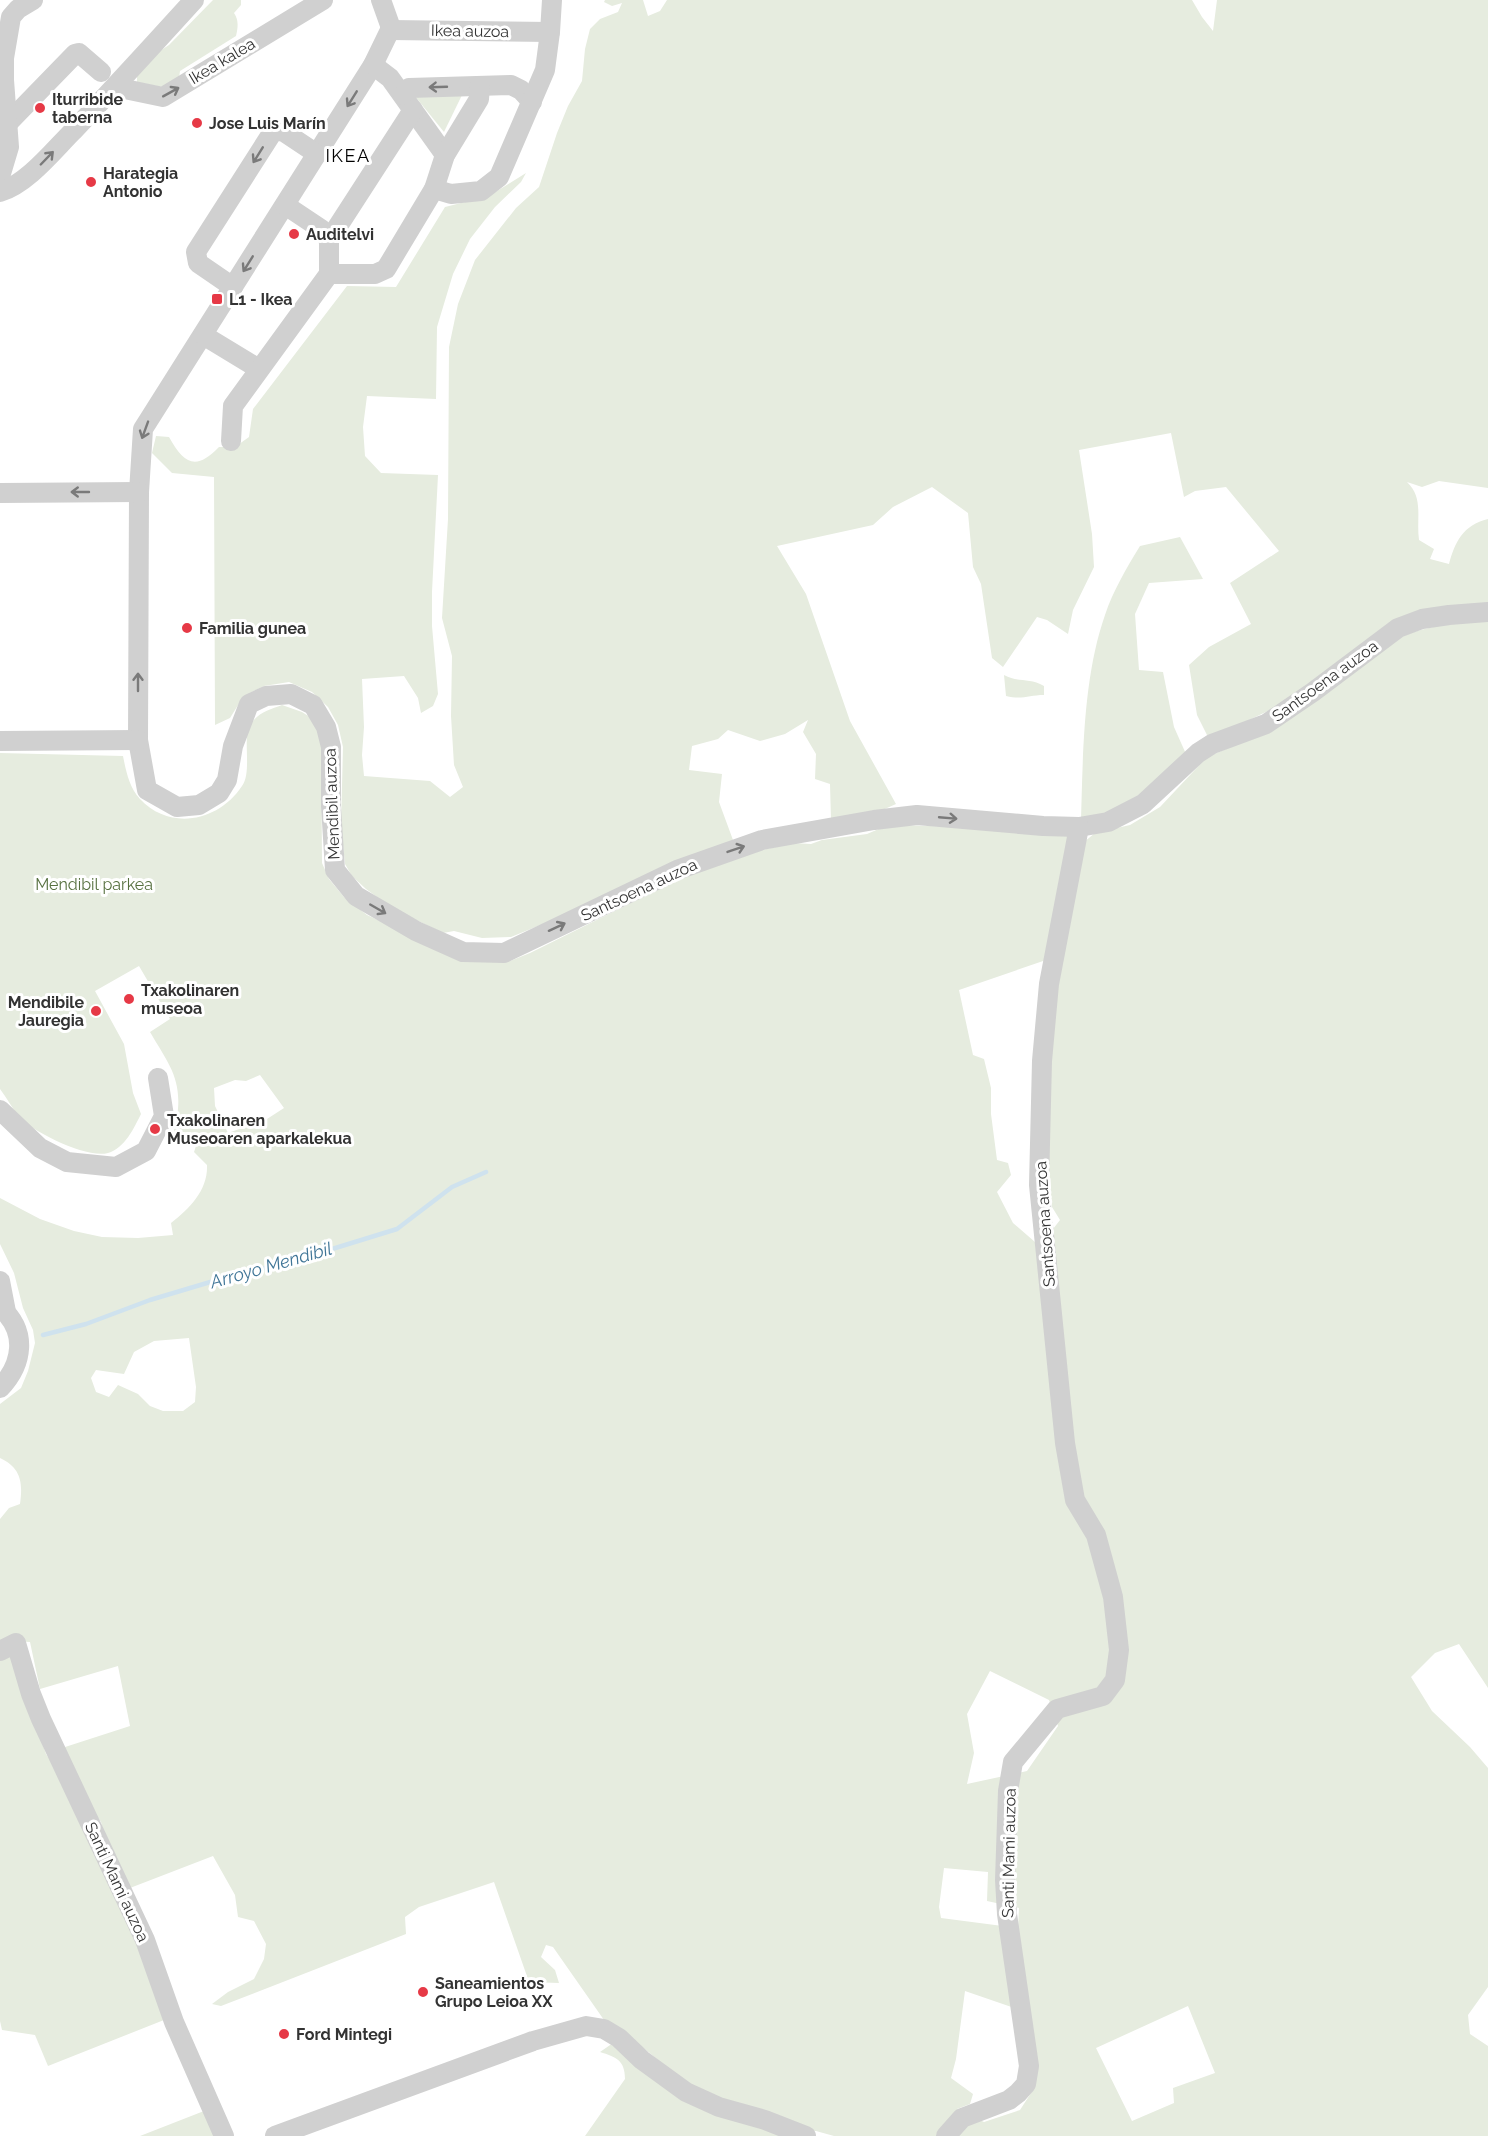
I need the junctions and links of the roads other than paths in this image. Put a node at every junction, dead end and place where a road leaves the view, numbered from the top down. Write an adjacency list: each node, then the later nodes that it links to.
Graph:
1 (194, 0): 11 (street)
2 (323, 0): 11 (street, Ikea kalea, one-way to 2)
3 (381, 0): 6 (street)
4 (552, 0): 7 (street)
5 (17, 5): 14 (street)
6 (390, 30): 7 (street, Ikea auzoa); 8 (street)
7 (550, 32): 12 (street)
8 (373, 65): 13 (street); 15 (street, one-way to 15)
9 (101, 72): 14 (street)
10 (480, 86): 12 (street); 13 (street, one-way to 13); 16 (street)
11 (115, 87): 19 (street, one-way to 11)
12 (532, 102): 18 (street)
13 (408, 103): 16 (street); 21 (street)
14 (7, 124): 17 (street)
15 (317, 154): 20 (street); 23 (street, one-way to 23)
16 (445, 155): 18 (street)
17 (0, 177)
18 (435, 189): 22 (street)
19 (0, 192)
20 (285, 205): 21 (street); 23 (street, one-way to 23)
21 (329, 240): 22 (street)
22 (329, 274): 25 (street)
23 (233, 287): 24 (street)
24 (203, 335): 25 (street); 27 (street, one-way to 27)
25 (259, 369): 26 (street)
26 (231, 441)
27 (139, 492): 28 (street, one-way to 28); 30 (street, one-way to 27)
28 (3, 493)
29 (1488, 612): 34 (street, Santsoena auzoa)
30 (138, 740): 31 (street); 35 (street, Mendibil auzoa)
31 (0, 741)
32 (903, 800): 33 (street)
33 (917, 815): 34 (street, Santsoena auzoa, one-way to 34); 35 (street, Santsoena auzoa, one-way to 33)
34 (1079, 827): 41 (street, Santsoena auzoa)
35 (335, 870)
36 (158, 1078): 37 (street)
37 (0, 1110)
38 (0, 1281): 39 (street)
39 (3, 1310): 40 (street)
40 (0, 1388)
41 (1065, 1443): 46 (street, Santi Mami auzoa)
42 (0, 1651): 43 (street, Santi Mami auzoa)
43 (225, 2136)
44 (275, 2136): 45 (street)
45 (806, 2136)
46 (946, 2136)

